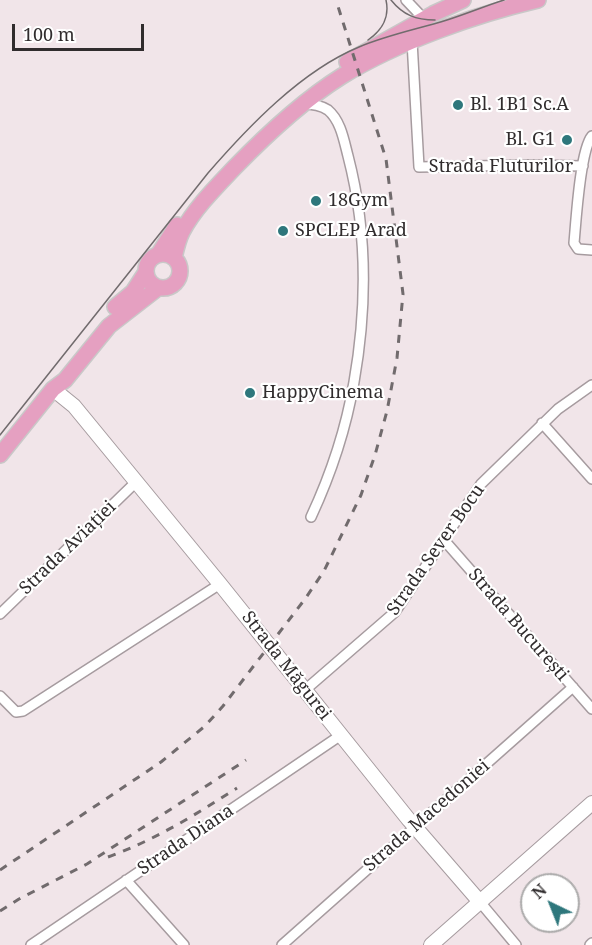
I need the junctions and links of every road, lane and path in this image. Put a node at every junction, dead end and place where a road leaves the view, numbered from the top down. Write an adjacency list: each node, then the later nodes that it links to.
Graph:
1 (406, 0): 4 (street)
2 (463, 0): 4 (main road)
3 (538, 0): 5 (main road)
4 (424, 19): 12 (main road)
5 (412, 41): 6 (main road); 10 (street, Strada Fluturilor)
6 (329, 84): 7 (main road); 8 (street)
7 (302, 104): 8 (street); 13 (main road)
8 (327, 109): 22 (street)
9 (592, 136): 10 (street, Strada Fluturilor)
10 (583, 166): 11 (street, Strada Fluturilor)
11 (592, 250)
12 (158, 255): 13 (main road); 14 (main road)
13 (174, 258): 15 (main road)
14 (146, 272): 15 (main road); 17 (main road)
15 (158, 288): 17 (main road)
16 (592, 385): 18 (street, Strada Sever Bocu)
17 (53, 389): 19 (main road); 21 (street, Strada Măgurei)
18 (542, 423): 20 (street); 23 (street, Strada Sever Bocu)
19 (0, 456)
20 (592, 479)
21 (136, 482): 24 (street, Strada Măgurei); 25 (street, Strada Aviației)
22 (311, 517)
23 (444, 540): 26 (street, Strada București); 27 (street, Strada Sever Bocu)
24 (220, 584): 27 (street, Strada Măgurei); 28 (street)
25 (0, 614)
26 (573, 687): 29 (street, Strada București); 32 (street, Strada Macedoniei)
27 (305, 690): 30 (street, Strada Măgurei)
28 (0, 696)
29 (592, 710)
30 (341, 735): 32 (street, Strada Măgurei); 33 (street, Strada Diana)
31 (592, 803): 34 (street)
32 (415, 827): 34 (street, Strada Măgurei); 37 (street, Strada Macedoniei)
33 (126, 880): 35 (street, Strada Diana); 36 (street)
34 (480, 902): 38 (street); 39 (street, Strada Măgurei)
35 (31, 945)
36 (184, 945)
37 (282, 945)
38 (431, 945)
39 (516, 945)

